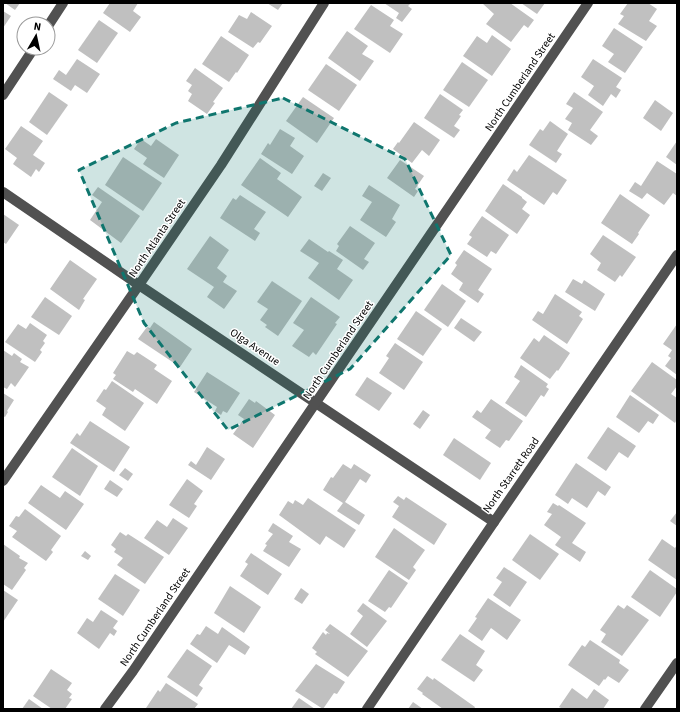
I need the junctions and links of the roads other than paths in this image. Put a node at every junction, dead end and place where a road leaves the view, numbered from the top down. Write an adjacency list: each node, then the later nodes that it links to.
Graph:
1 (63, 3): 4 (street)
2 (324, 3): 9 (street, North Atlanta Street)
3 (588, 3): 10 (street, North Cumberland Street)
4 (55, 16)
5 (29, 56): 6 (street)
6 (3, 95)
7 (3, 192): 9 (street, Olga Avenue)
8 (677, 255): 12 (street, North Starrett Road)
9 (139, 285): 10 (street, Olga Avenue); 11 (street, North Atlanta Street)
10 (316, 403): 12 (street, Olga Avenue); 14 (street, North Cumberland Street)
11 (3, 481)
12 (494, 522): 15 (street, North Starrett Road)
13 (677, 663): 16 (street)
14 (105, 709)
15 (367, 709)
16 (645, 709)

